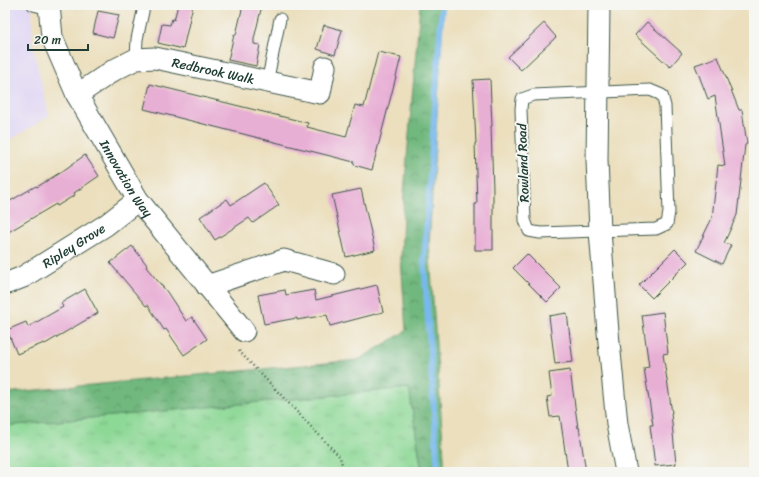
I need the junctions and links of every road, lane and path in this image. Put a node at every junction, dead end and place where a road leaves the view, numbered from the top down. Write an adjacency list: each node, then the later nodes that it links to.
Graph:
1 (599, 5): 8 (street)
2 (44, 6): 9 (street, Innovation Way)
3 (144, 6): 5 (lane)
4 (280, 19): 7 (lane, Redbrook Walk)
5 (136, 59): 7 (street, Redbrook Walk); 9 (street, Redbrook Walk)
6 (325, 67): 7 (street, Redbrook Walk)
7 (267, 83)
8 (597, 92): 11 (street); 11 (lane, Rowland Road); 11 (lane, Rowland Road)
9 (77, 95): 10 (street, Innovation Way)
10 (138, 200): 13 (street, Ripley Grove); 14 (street, Innovation Way)
11 (600, 231): 17 (street)
12 (334, 274): 14 (street)
13 (5, 284)
14 (207, 286): 15 (street, Innovation Way)
15 (244, 331): 16 (path)
16 (344, 472)
17 (626, 472)

